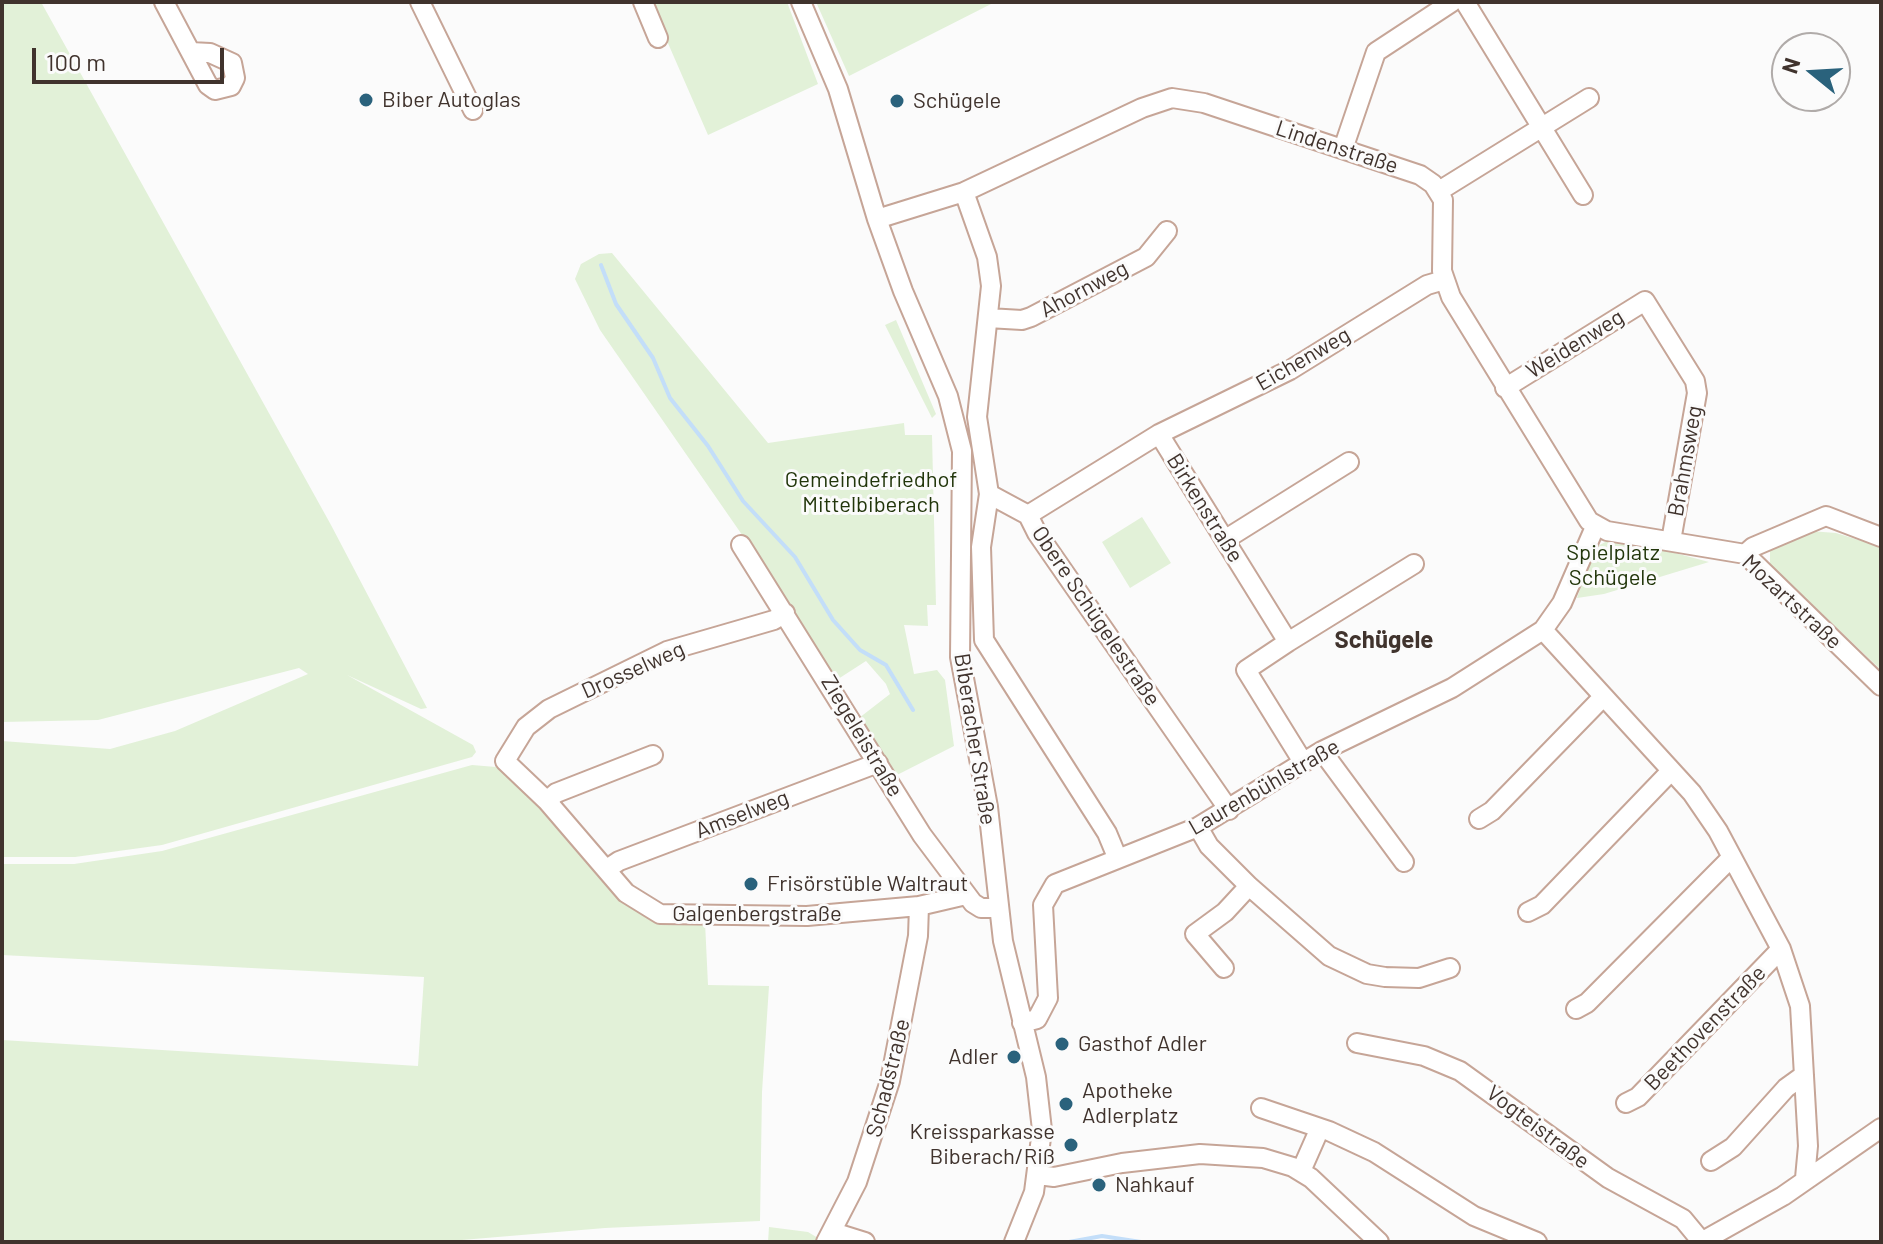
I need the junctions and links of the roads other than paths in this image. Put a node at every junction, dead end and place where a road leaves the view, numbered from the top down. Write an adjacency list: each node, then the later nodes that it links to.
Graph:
1 (164, 2): 8 (street)
2 (420, 2): 10 (street)
3 (643, 2): 7 (street)
4 (1452, 2): 12 (street)
5 (1465, 2): 11 (street)
6 (804, 8): 16 (street, Biberacher Straße)
7 (658, 38)
8 (191, 52)
9 (1589, 98): 11 (street)
10 (473, 110)
11 (1541, 127): 13 (street); 15 (street)
12 (1343, 149): 13 (street, Lindenstraße); 14 (street, Lindenstraße)
13 (1439, 191): 18 (street)
14 (964, 192): 16 (street, Lindenstraße); 20 (street)
15 (1583, 195)
16 (877, 219): 55 (street, Biberacher Straße)
17 (1167, 231): 20 (street, Ahornweg)
18 (1444, 280): 21 (street); 22 (street, Eichenweg)
19 (1645, 301): 21 (street, Weidenweg); 29 (street, Brahmsweg)
20 (988, 318): 24 (street)
21 (1505, 388): 26 (street)
22 (1159, 434): 25 (street, Birkenstraße); 28 (street, Birkenstraße)
23 (1349, 462): 28 (street)
24 (989, 494): 25 (street, Obere Schügelestraße); 48 (street)
25 (1028, 515): 45 (street, Obere Schügelestraße)
26 (1595, 527): 29 (street, Mozartstraße); 34 (street, Laurenbühlstraße)
27 (1881, 537): 31 (street)
28 (1226, 539): 35 (street, Birkenstraße)
29 (1671, 541): 31 (street, Mozartstraße)
30 (741, 545): 33 (street, Ziegeleistraße)
31 (1745, 554): 36 (street, Mozartstraße)
32 (1414, 564): 35 (street)
33 (785, 613): 40 (street, Drosselweg); 42 (street, Ziegeleistraße)
34 (1543, 630): 37 (street, Beethovenstraße); 38 (street, Laurenbühlstraße)
35 (1284, 637): 41 (street)
36 (1881, 686)
37 (1603, 697): 43 (street, Beethovenstraße); 46 (street)
38 (1322, 751): 41 (street, Laurenbühlstraße); 50 (street)
39 (653, 755): 44 (street)
40 (505, 761): 44 (street, Galgenbergstraße)
41 (1303, 762): 45 (street, Laurenbühlstraße)
42 (878, 763): 51 (street, Amselweg); 53 (street, Ziegeleistraße)
43 (1670, 772): 49 (street, Beethovenstraße); 56 (street)
44 (547, 801): 51 (street, Galgenbergstraße)
45 (1229, 810): 47 (street, Laurenbühlstraße)
46 (1479, 819)
47 (1198, 827): 48 (street, Laurenbühlstraße); 52 (street)
48 (1117, 857): 61 (street, Laurenbühlstraße)
49 (1732, 857): 57 (street, Beethovenstraße); 60 (street)
50 (1404, 862)
51 (607, 869): 54 (street, Galgenbergstraße)
52 (1249, 886): 58 (street); 59 (street)
53 (966, 895): 54 (street, Galgenbergstraße); 55 (street)
54 (919, 906): 72 (street, Schadstraße)
55 (998, 908): 61 (street, Biberacher Straße)
56 (1528, 912)
57 (1781, 949): 63 (street, Beethovenstraße); 64 (street, Beethovenstraße)
58 (1224, 968)
59 (1450, 968)
60 (1576, 1009)
61 (1022, 1023): 70 (street, Biberacher Straße)
62 (1357, 1043): 77 (street, Vogteistraße)
63 (1804, 1075): 68 (street); 71 (street, Beethovenstraße)
64 (1626, 1103)
65 (1261, 1108): 66 (street)
66 (1320, 1128): 69 (street); 76 (street)
67 (1881, 1128): 71 (street)
68 (1711, 1161)
69 (1301, 1171): 70 (street); 75 (street)
70 (1038, 1175): 74 (street, Biberacher Straße)
71 (1805, 1178): 77 (street)
72 (829, 1237): 73 (street)
73 (865, 1242)
74 (1014, 1242)
75 (1379, 1242)
76 (1537, 1242)
77 (1702, 1242)

